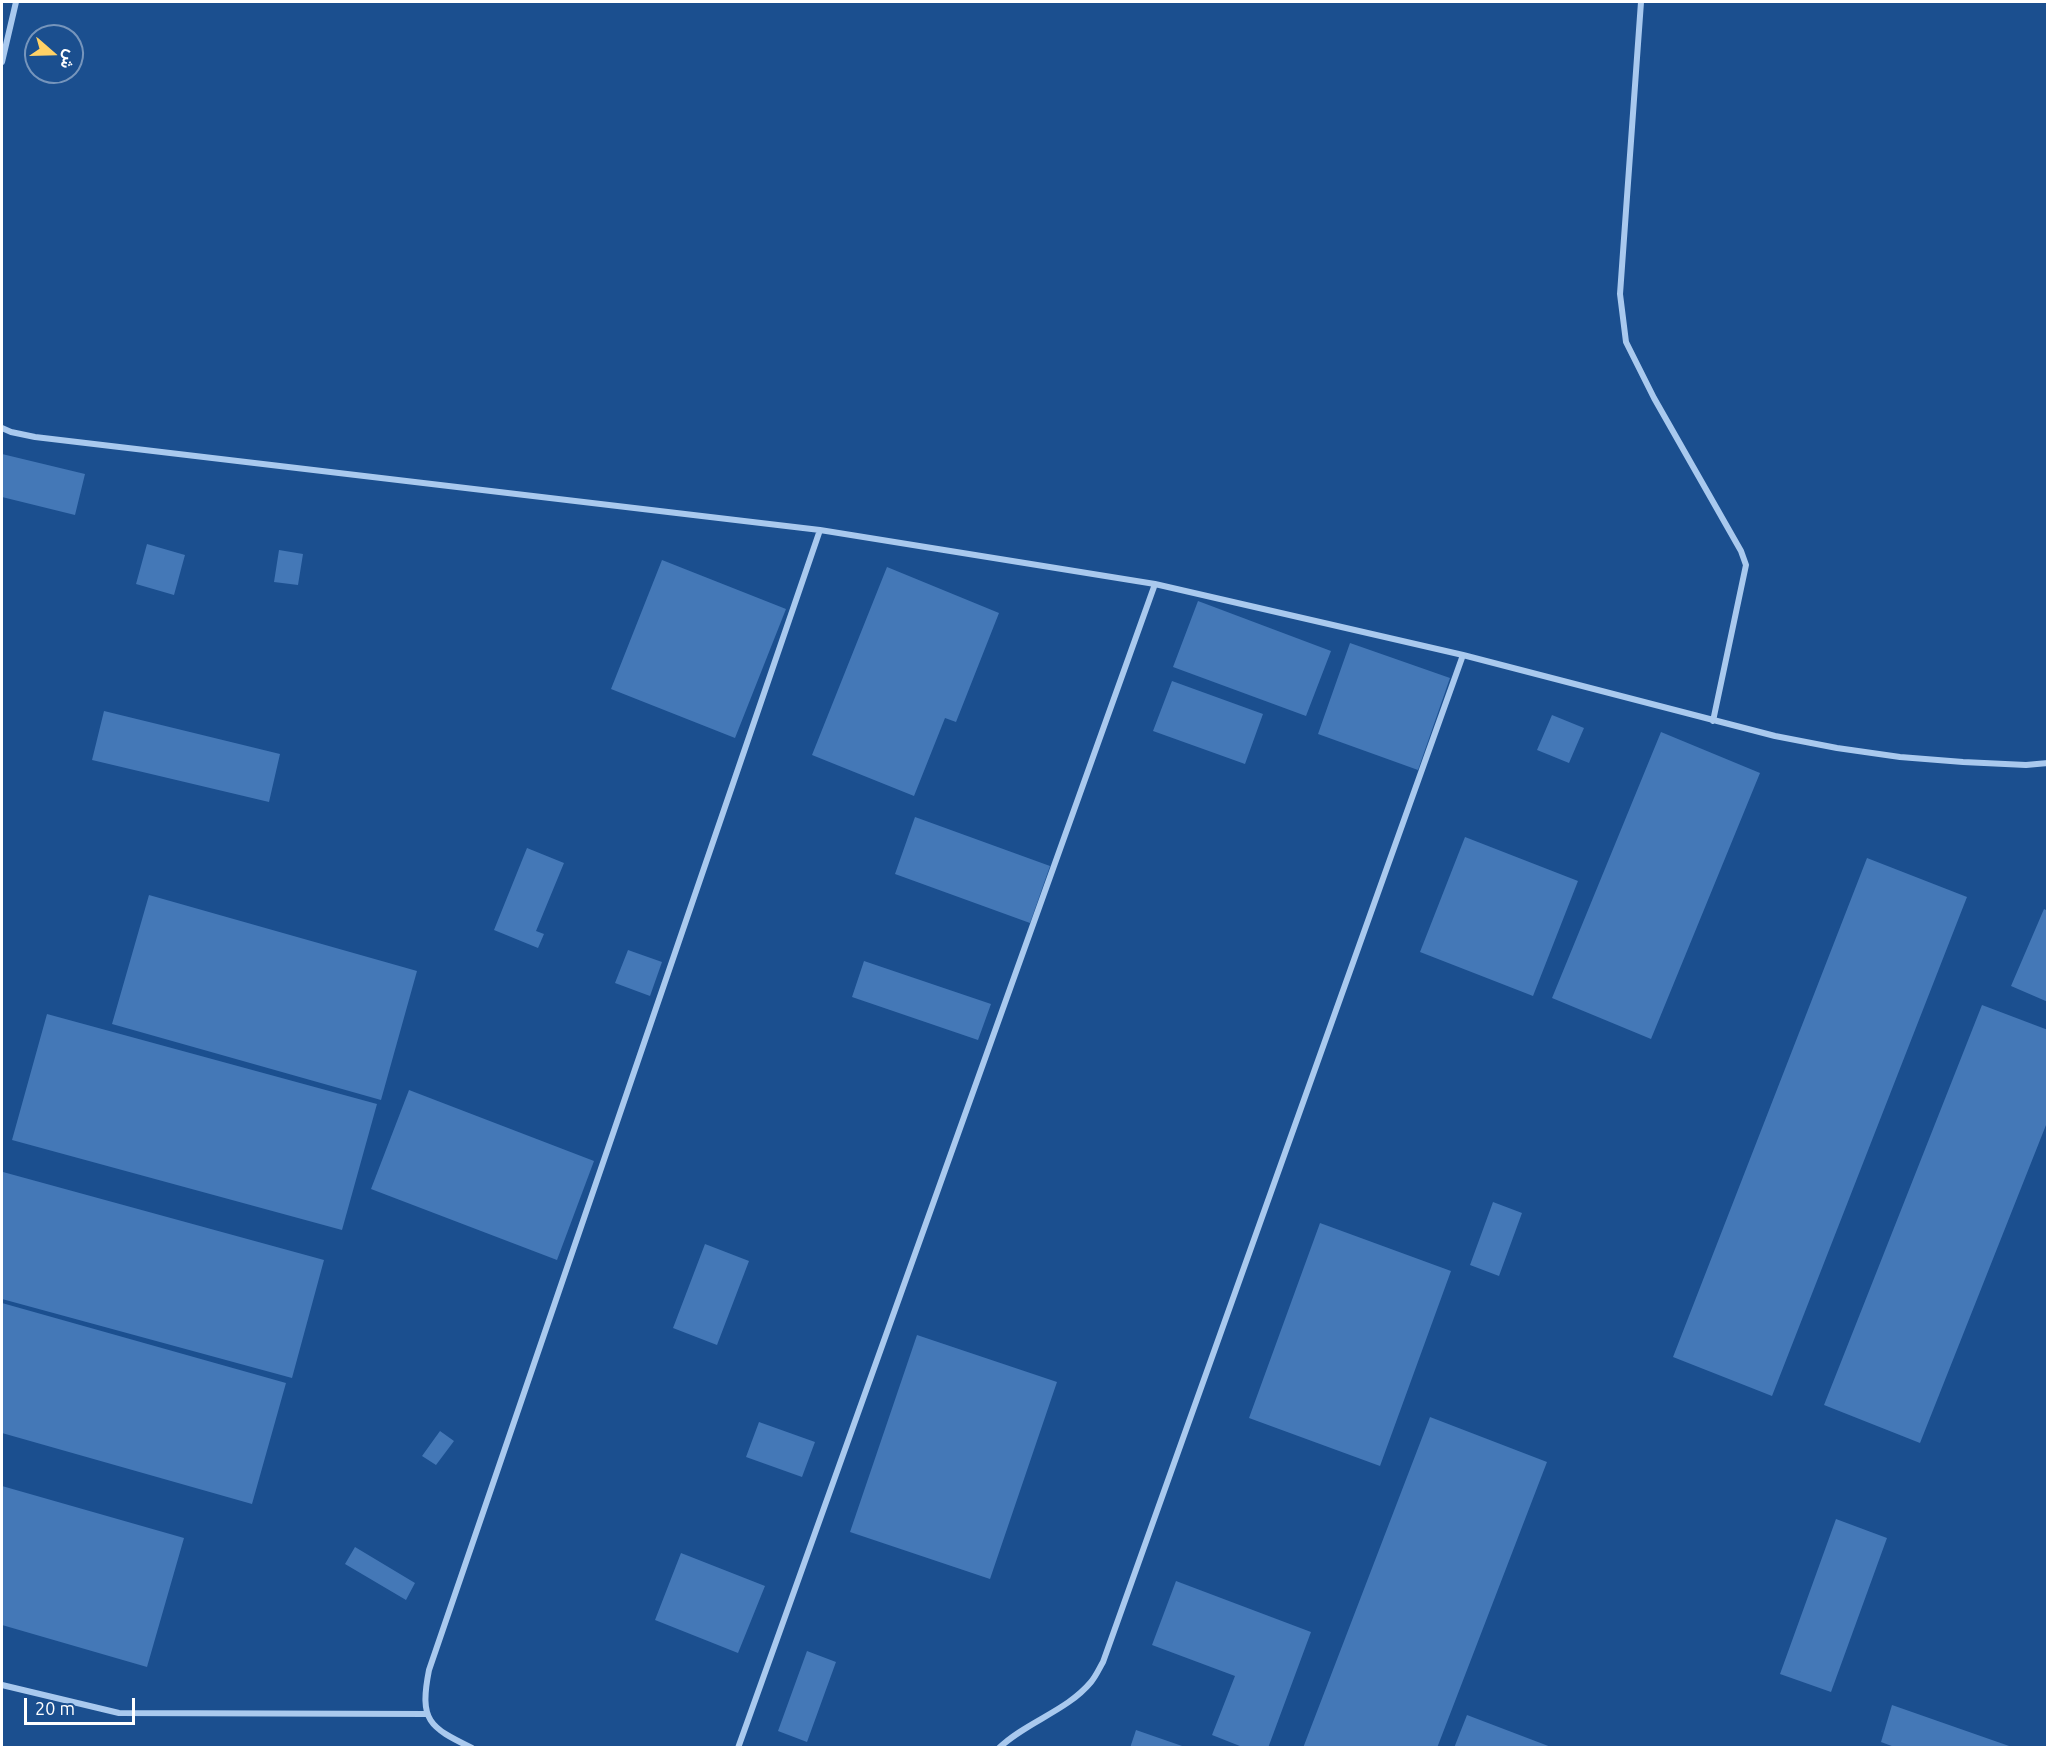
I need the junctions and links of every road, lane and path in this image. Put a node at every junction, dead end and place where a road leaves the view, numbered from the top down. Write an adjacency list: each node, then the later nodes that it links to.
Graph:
1 (16, 2): 3 (street)
2 (1641, 2): 8 (street)
3 (2, 62)
4 (2, 428): 5 (street)
5 (820, 530): 6 (street); 11 (street)
6 (1155, 584): 7 (street); 13 (street)
7 (1463, 655): 8 (street); 14 (street)
8 (1713, 721): 9 (street)
9 (2048, 763)
10 (2, 1685): 11 (street)
11 (426, 1714): 12 (street)
12 (472, 1748)
13 (738, 1748)
14 (999, 1748)

